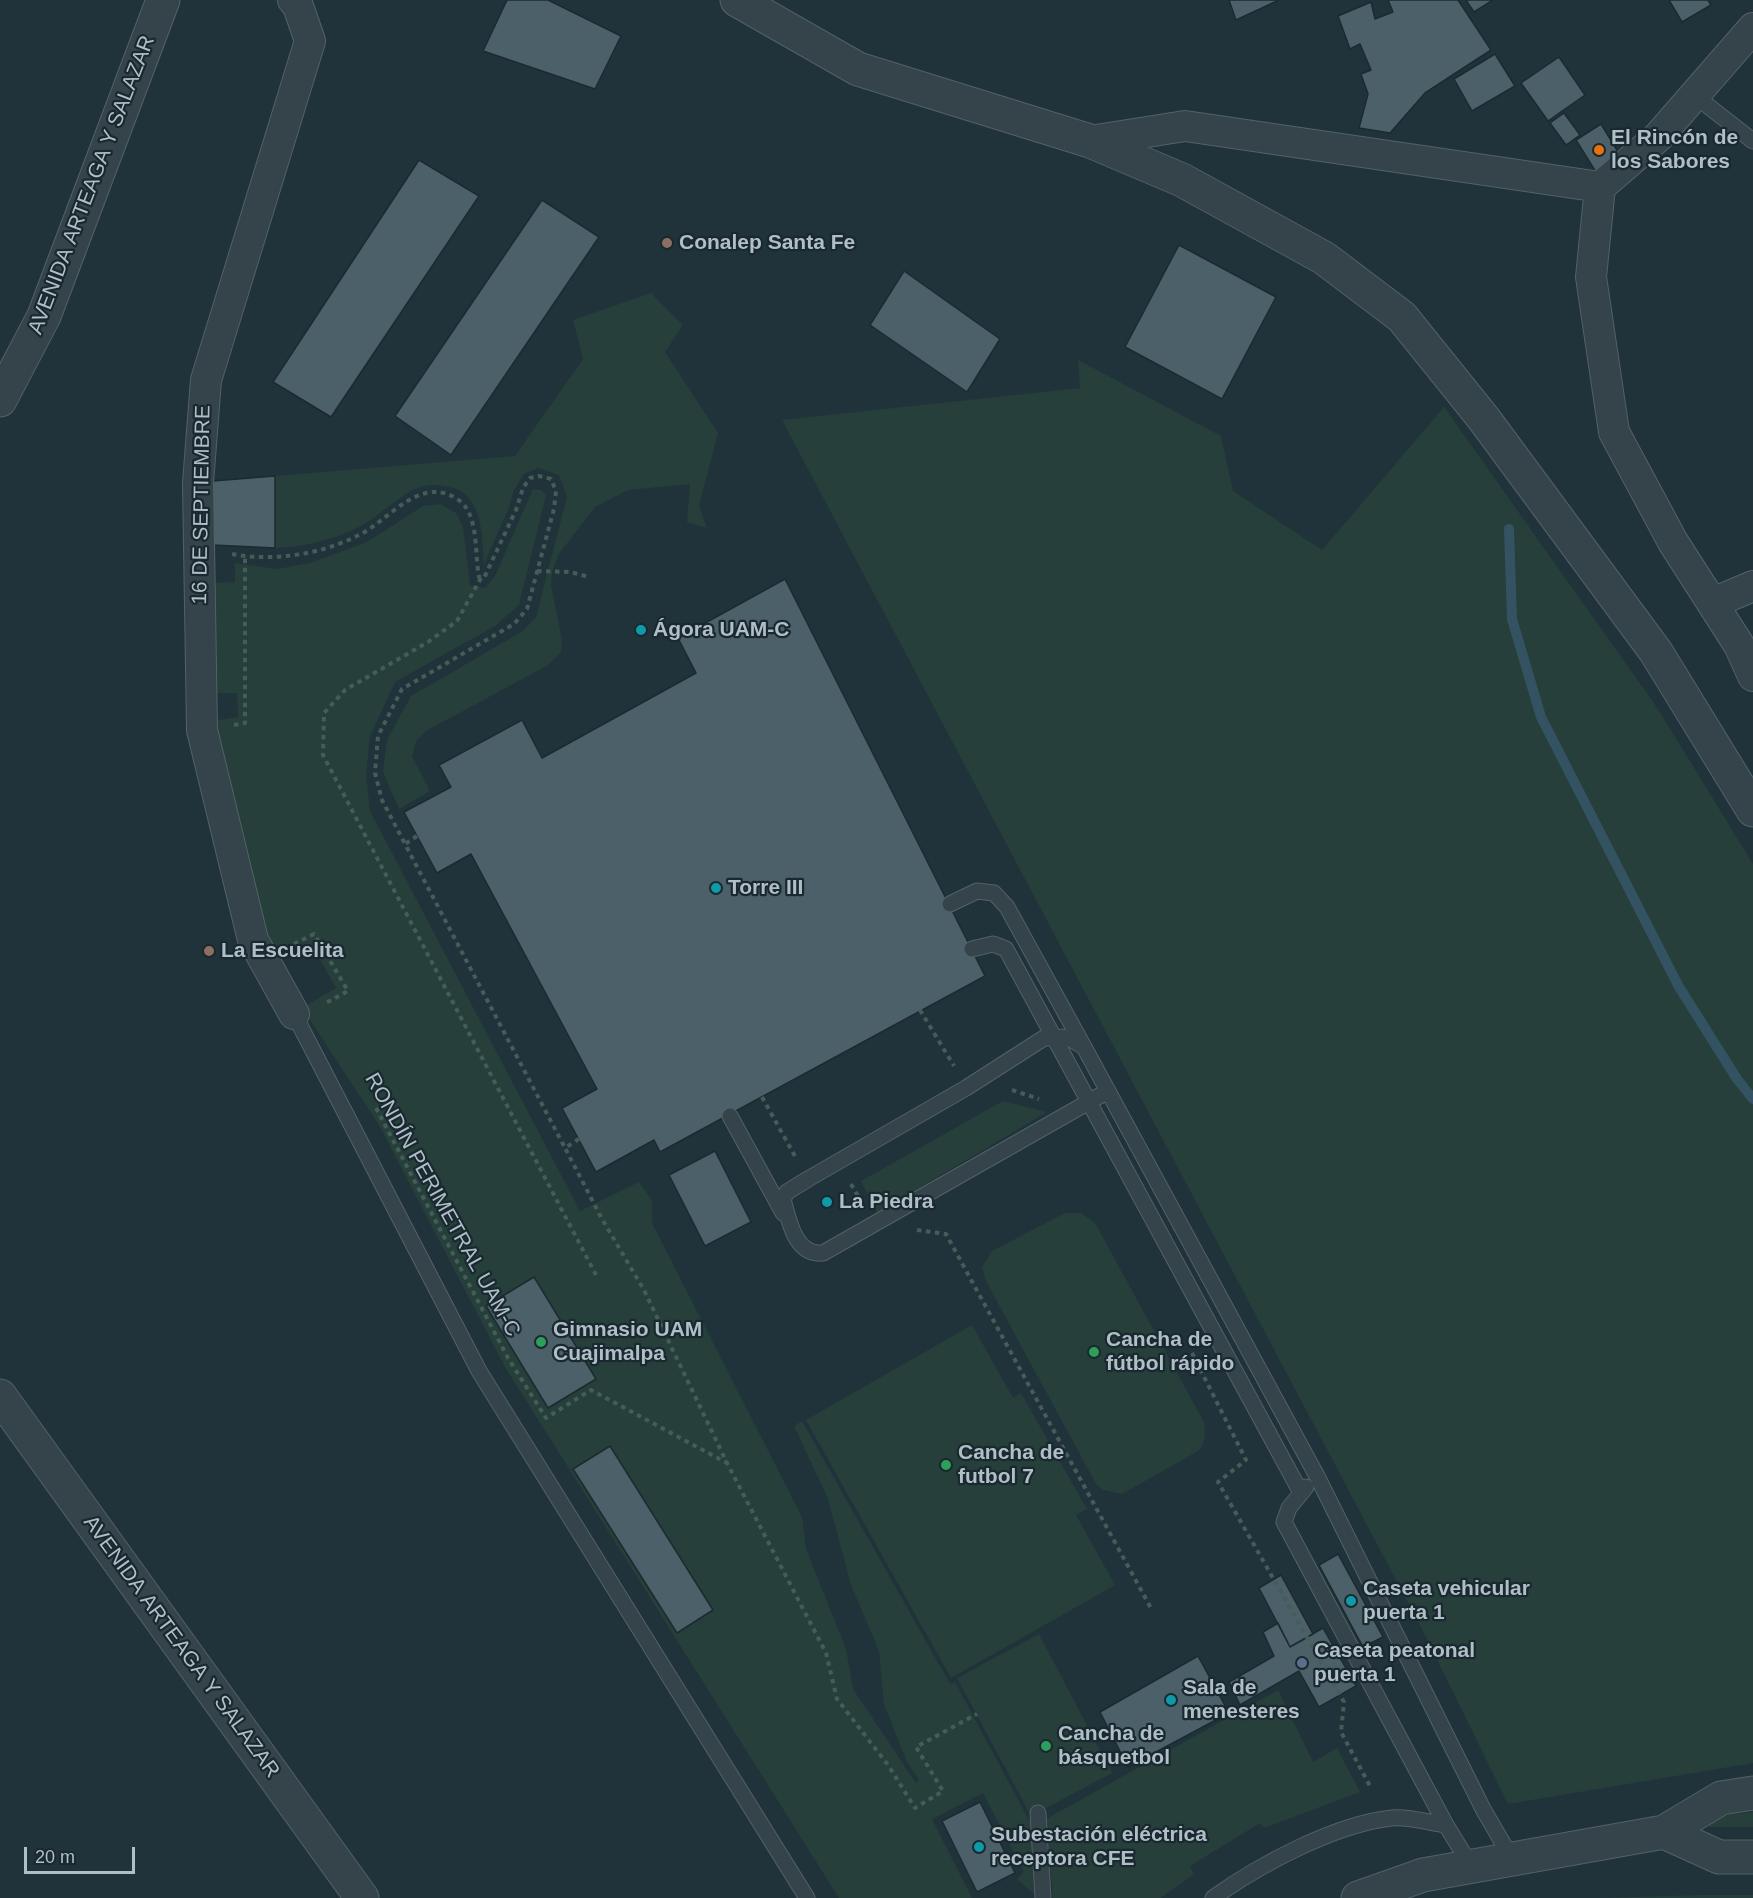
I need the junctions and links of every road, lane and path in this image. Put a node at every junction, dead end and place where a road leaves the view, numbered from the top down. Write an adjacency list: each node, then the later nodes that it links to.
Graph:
1 (163, 0): 9 (street, AVENIDA ARTEAGA Y SALAZAR)
2 (293, 0): 10 (street, 16 DE SEPTIEMBRE)
3 (737, 0): 6 (street)
4 (1753, 28): 5 (street)
5 (1694, 95): 7 (lane); 8 (street)
6 (1090, 141): 8 (street); 19 (street)
7 (1753, 141)
8 (1600, 187): 16 (street)
9 (0, 400)
10 (198, 554): 11 (path); 25 (street, 16 DE SEPTIEMBRE)
11 (245, 556): 14 (path); 18 (path)
12 (537, 571): 13 (path); 14 (path); 21 (path)
13 (589, 577)
14 (481, 578): 43 (path)
15 (1753, 586): 16 (street)
16 (1713, 603): 17 (street)
17 (1753, 676)
18 (229, 726)
19 (1753, 810)
20 (417, 836): 21 (path)
21 (405, 844): 38 (path)
22 (950, 903): 28 (lane)
23 (288, 948): 25 (path)
24 (972, 949): 27 (lane)
25 (307, 1010): 60 (lane)
26 (920, 1010): 29 (path)
27 (1055, 1037): 28 (lane); 29 (lane); 33 (lane)
28 (1084, 1047): 31 (lane)
29 (966, 1088): 39 (lane)
30 (1007, 1089): 35 (path)
31 (1108, 1091): 33 (lane); 47 (lane)
32 (762, 1097): 40 (path)
33 (1090, 1102): 35 (lane); 48 (lane)
34 (373, 1104): 46 (path, RONDÍN PERIMETRAL UAM-C)
35 (1070, 1113): 41 (lane)
36 (730, 1116): 42 (lane)
37 (579, 1139): 38 (path)
38 (565, 1148): 46 (path)
39 (839, 1163): 40 (lane); 41 (path)
40 (808, 1179): 42 (lane)
41 (873, 1225): 42 (lane); 49 (path)
42 (790, 1227)
43 (596, 1275)
44 (1187, 1345): 51 (path)
45 (0, 1396): 59 (street, AVENIDA ARTEAGA Y SALAZAR)
46 (727, 1463): 50 (path)
47 (1318, 1478): 48 (lane); 57 (lane)
48 (1300, 1491): 54 (lane)
49 (1152, 1610)
50 (977, 1714)
51 (1371, 1788)
52 (1753, 1793): 55 (street)
53 (1038, 1813): 61 (lane)
54 (1446, 1825): 58 (lane); 62 (lane)
55 (1664, 1833): 56 (street); 57 (street)
56 (1753, 1857)
57 (1512, 1859): 58 (street)
58 (1471, 1866): 63 (street)
59 (363, 1898)
60 (807, 1898)
61 (1043, 1898)
62 (1213, 1898)
63 (1358, 1898)

